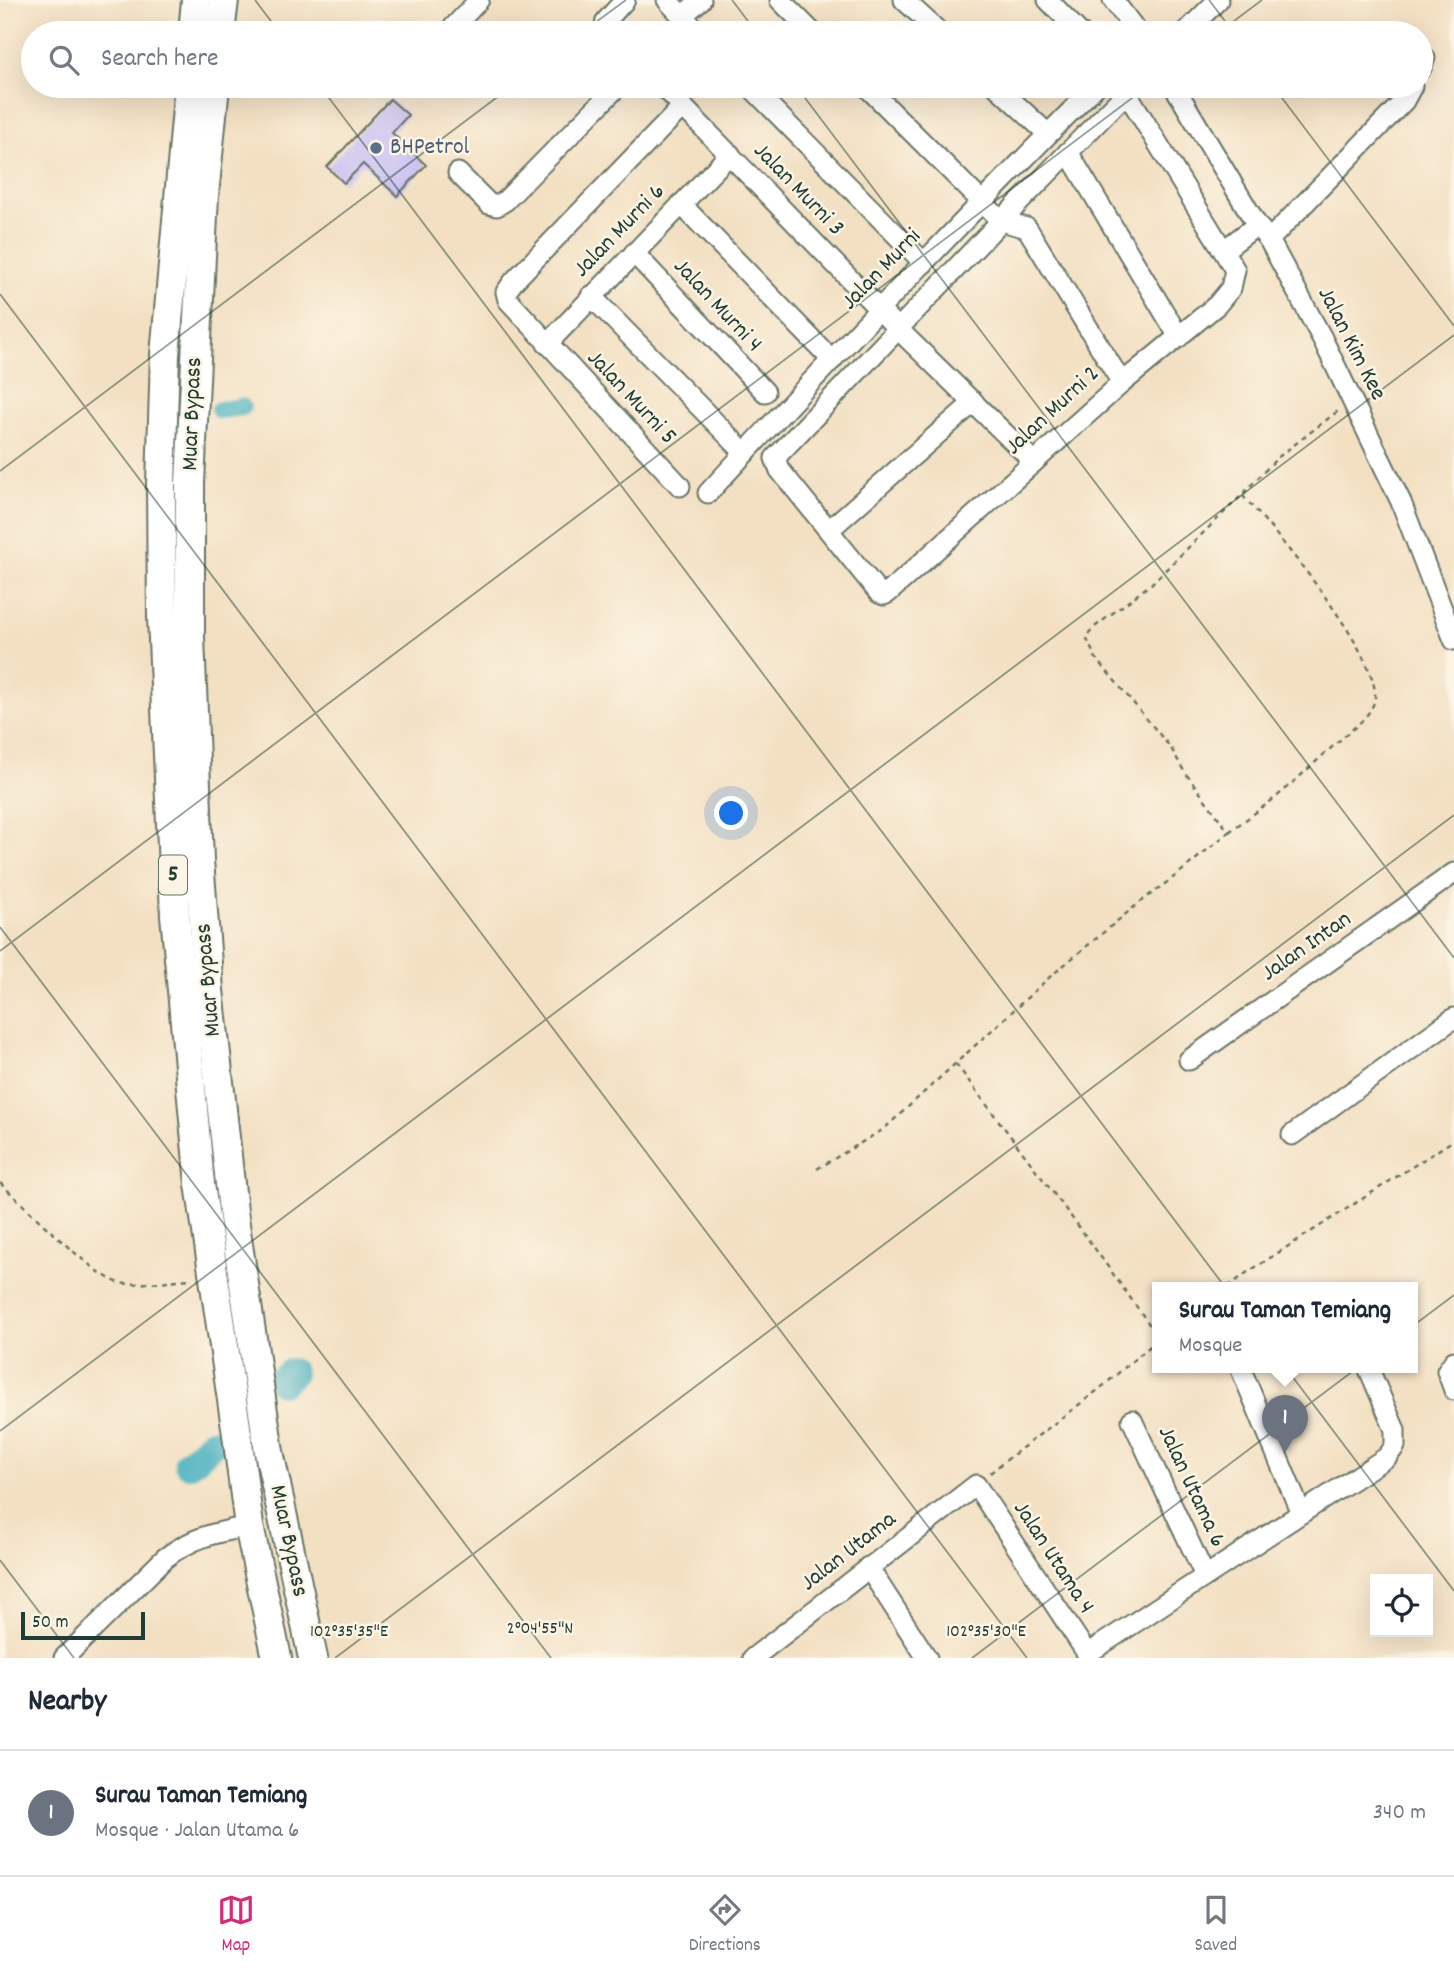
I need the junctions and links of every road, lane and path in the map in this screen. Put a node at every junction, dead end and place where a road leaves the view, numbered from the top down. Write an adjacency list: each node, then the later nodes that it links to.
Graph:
1 (196, 0): 13 (highway)
2 (224, 0): 14 (highway)
3 (479, 0): 15 (street)
4 (625, 0): 16 (street)
5 (667, 0): 12 (street)
6 (701, 0): 12 (street)
7 (780, 0): 18 (street)
8 (904, 0): 19 (street)
9 (1048, 0): 20 (street)
10 (1113, 0): 21 (street)
11 (1218, 0): 22 (street)
12 (682, 16): 17 (street)
13 (194, 21)
14 (221, 21)
15 (459, 21)
16 (606, 21)
17 (687, 21)
18 (801, 21)
19 (927, 21)
20 (1068, 21)
21 (1129, 21)
22 (1197, 21)
23 (187, 98): 73 (highway, Muar Bypass / 5)
24 (214, 98): 87 (highway, Muar Bypass / 5)
25 (606, 98): 39 (street)
26 (675, 98): 35 (street, Jalan Murni 3)
27 (763, 98): 46 (street)
28 (878, 98): 40 (street, Jalan Murni 2)
29 (1009, 98): 36 (street)
30 (1085, 98): 36 (street, Jalan Murni)
31 (1121, 98): 37 (street)
32 (1137, 98): 44 (street)
33 (1181, 98): 43 (street, Jalan Kim Kee)
34 (1406, 98): 43 (street)
35 (683, 106): 38 (street, Jalan Murni 3); 51 (street, Jalan Murni 5)
36 (1048, 134): 40 (street, Jalan Murni)
37 (1068, 152): 42 (street); 50 (street)
38 (730, 154): 41 (street, Jalan Murni 6); 48 (street, Jalan Murni 3)
39 (458, 173)
40 (981, 201): 42 (street, Jalan Murni 2); 46 (street, Jalan Murni)
41 (681, 204): 45 (street, Jalan Murni 6); 52 (street)
42 (1001, 220): 49 (street); 53 (street, Jalan Murni 2)
43 (1263, 233): 44 (street); 56 (street, Jalan Kim Kee)
44 (1229, 246): 50 (street)
45 (634, 253): 47 (street, Jalan Murni 6); 54 (street, Jalan Murni 4)
46 (924, 263): 48 (street, Jalan Murni)
47 (591, 296): 51 (street, Jalan Murni 6); 57 (street)
48 (879, 309): 49 (street, Jalan Murni 3); 52 (street, Jalan Murni)
49 (898, 329): 55 (street, Jalan Murni 3); 62 (street, Jalan Murni 2)
50 (1179, 337): 53 (street)
51 (547, 344): 59 (street, Jalan Murni 5)
52 (832, 360): 57 (street, Jalan Murni)
53 (1122, 383): 58 (street, Jalan Murni 2)
54 (765, 392)
55 (974, 402): 58 (street, Jalan Murni 3); 62 (street)
56 (1353, 402): 61 (path); 63 (street, Jalan Kim Kee)
57 (745, 453): 60 (street, Jalan Murni)
58 (1034, 462): 62 (street, Jalan Murni 2)
59 (680, 486)
60 (708, 493)
61 (1242, 495): 64 (path); 64 (path)
62 (829, 530)
63 (1454, 640)
64 (1229, 832): 68 (path)
65 (1454, 873): 67 (street, Jalan Intan)
66 (1454, 1018): 69 (street)
67 (1189, 1060)
68 (956, 1064): 71 (path); 75 (path)
69 (1292, 1135)
70 (1454, 1140): 74 (path)
71 (817, 1170)
72 (0, 1183): 73 (path)
73 (214, 1277): 84 (highway, Muar Bypass / 5)
74 (1235, 1282)
75 (1152, 1328)
76 (1152, 1345): 82 (path)
77 (1454, 1361): 80 (street)
78 (1243, 1373): 83 (street)
79 (1370, 1373): 83 (street)
80 (1454, 1390)
81 (1132, 1420): 86 (street, Jalan Utama 6)
82 (975, 1485): 85 (street, Jalan Utama); 88 (street, Jalan Utama 4)
83 (1301, 1513): 86 (street)
84 (249, 1526): 89 (street); 90 (highway, Muar Bypass / 5)
85 (868, 1567): 93 (street, Jalan Utama); 94 (street)
86 (1205, 1576): 88 (street)
87 (300, 1594): 91 (highway, Muar Bypass / 5); 92 (highway)
88 (1088, 1656)
89 (64, 1658)
90 (277, 1658)
91 (313, 1658)
92 (319, 1658)
93 (753, 1658)
94 (927, 1658)

